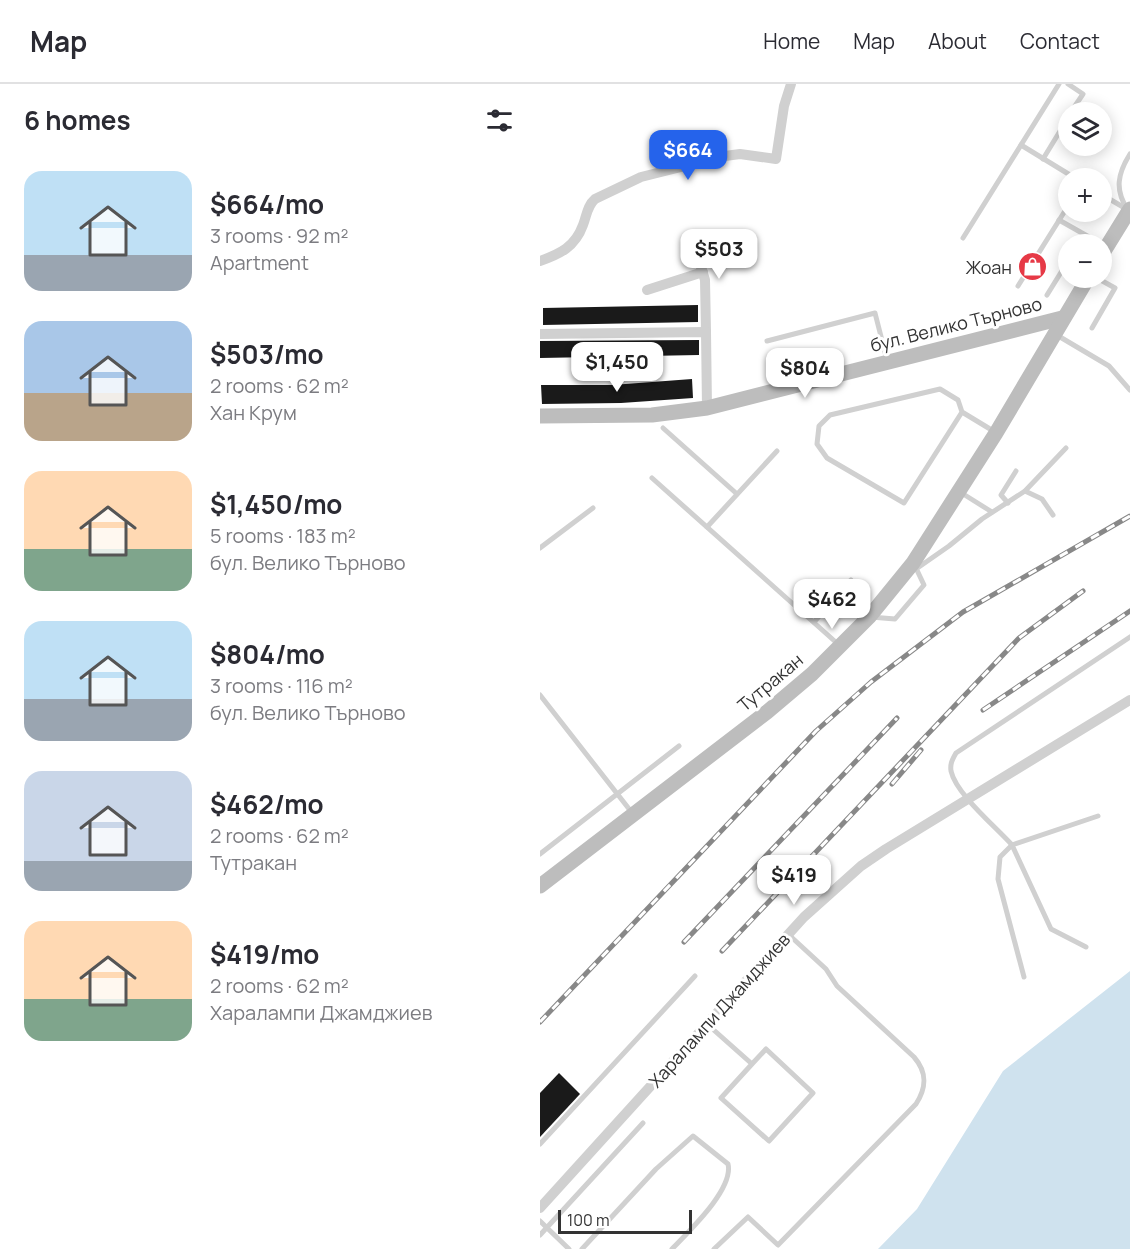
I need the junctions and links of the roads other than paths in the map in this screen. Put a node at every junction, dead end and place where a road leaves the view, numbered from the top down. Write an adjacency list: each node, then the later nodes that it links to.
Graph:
1 (791, 84): 18 (street)
2 (1059, 84): 6 (lane)
3 (1068, 84): 4 (lane)
4 (1078, 102)
5 (1058, 134): 8 (lane)
6 (1021, 145): 8 (lane); 16 (lane)
7 (1130, 153): 11 (lane)
8 (1043, 159): 9 (lane)
9 (1058, 168)
10 (1112, 203): 11 (lane)
11 (1128, 216): 17 (street)
12 (1058, 222): 21 (lane)
13 (1062, 222): 14 (lane)
14 (1082, 234)
15 (691, 235): 19 (street)
16 (963, 238)
17 (1112, 240)
18 (540, 261)
19 (703, 272): 24 (street); 28 (street)
20 (1058, 278): 25 (lane)
21 (1018, 286)
22 (1112, 286): 27 (lane)
23 (1082, 288): 26 (street, Тутракан)
24 (647, 290)
25 (1047, 296)
26 (1062, 318): 29 (street, Тутракан); 32 (street, бул. Велико Търново)
27 (1092, 328)
28 (706, 332): 30 (street); 34 (street)
29 (1053, 333): 33 (lane); 38 (street, Тутракан)
30 (540, 334)
31 (767, 341): 32 (lane)
32 (887, 361): 34 (street, бул. Велико Търново)
33 (1130, 390)
34 (707, 408): 36 (street, бул. Велико Търново)
35 (962, 412): 35 (lane); 38 (lane)
36 (540, 416)
37 (663, 428): 45 (lane)
38 (996, 433): 43 (street, Тутракан)
39 (1066, 448): 44 (lane)
40 (777, 451): 45 (lane)
41 (1016, 471): 46 (lane)
42 (652, 478): 50 (lane)
43 (959, 491): 48 (lane); 52 (street, Тутракан)
44 (1025, 491): 46 (lane); 49 (lane)
45 (737, 494): 50 (lane)
46 (1008, 503): 48 (lane)
47 (592, 508): 51 (lane)
48 (992, 512): 52 (lane)
49 (1053, 514)
50 (707, 527): 55 (lane)
51 (540, 548)
52 (915, 566): 54 (street, Тутракан); 54 (lane)
53 (851, 580): 55 (lane)
54 (870, 616): 57 (street, Тутракан)
55 (814, 622): 57 (lane)
56 (1130, 637): 62 (lane)
57 (840, 646): 63 (street, Тутракан)
58 (540, 695): 61 (lane)
59 (1130, 700): 62 (street, Харалампи Джамджиев)
60 (679, 746): 61 (lane)
61 (617, 794): 63 (lane); 66 (lane)
62 (969, 799): 65 (lane); 68 (street, Харалампи Джамджиев)
63 (633, 814): 67 (street, Тутракан)
64 (1098, 816): 65 (lane)
65 (1012, 845): 69 (lane); 71 (lane)
66 (540, 854)
67 (540, 886)
68 (788, 934): 72 (street, Харалампи Джамджиев); 83 (lane)
69 (1086, 947)
70 (695, 976): 75 (lane)
71 (1024, 977)
72 (707, 1024): 73 (lane); 76 (street, Харалампи Джамджиев)
73 (752, 1064): 73 (lane)
74 (643, 1123): 78 (lane)
75 (540, 1144)
76 (540, 1208)
77 (540, 1221): 78 (lane)
78 (546, 1228): 79 (lane); 80 (lane)
79 (540, 1235)
80 (569, 1249)
81 (582, 1249): 82 (lane)
82 (672, 1249)
83 (714, 1249)

